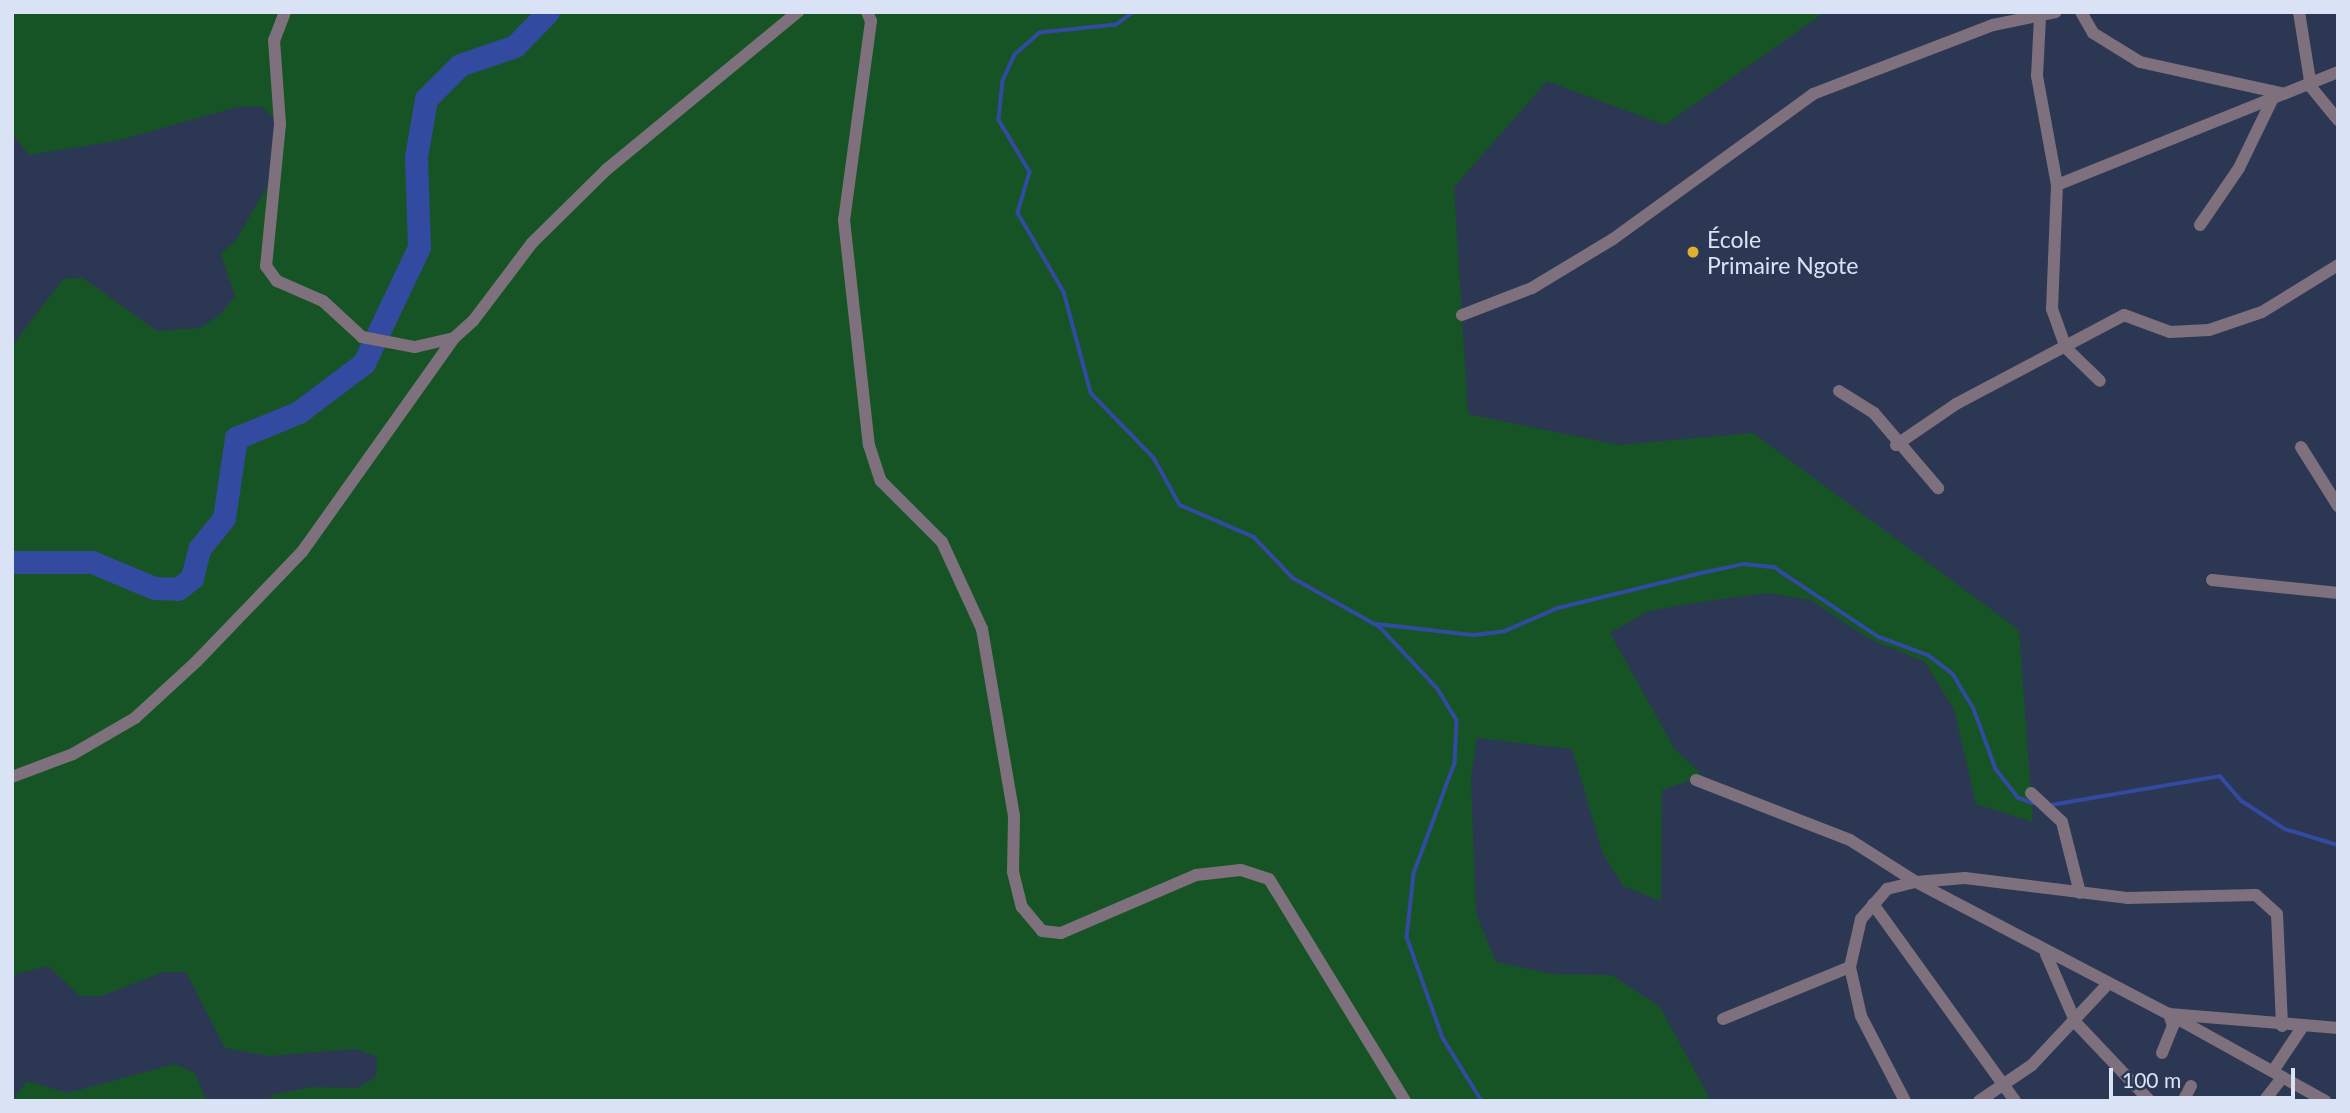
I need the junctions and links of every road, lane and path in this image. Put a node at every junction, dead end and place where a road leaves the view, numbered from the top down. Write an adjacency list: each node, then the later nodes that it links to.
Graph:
1 (285, 12): 17 (street)
2 (798, 12): 17 (street)
3 (867, 12): 46 (street)
4 (2056, 12): 7 (street)
5 (2081, 12): 10 (street)
6 (2300, 12): 9 (street)
7 (2040, 17): 13 (street); 16 (street)
8 (2338, 72): 9 (street)
9 (2311, 87): 10 (street); 12 (street)
10 (2289, 94): 11 (street)
11 (2272, 100): 13 (street); 14 (street)
12 (2338, 120)
13 (2057, 185): 18 (street)
14 (2200, 225)
15 (2338, 265): 18 (street)
16 (1462, 315)
17 (454, 338): 27 (street)
18 (2066, 348): 19 (street); 21 (street)
19 (2100, 381)
20 (1839, 391): 21 (street)
21 (1896, 445): 23 (street)
22 (2301, 447): 24 (street)
23 (1938, 488)
24 (2338, 506)
25 (2212, 580): 26 (street)
26 (2338, 593)
27 (12, 777)
28 (1696, 780): 30 (street)
29 (2031, 793): 31 (street)
30 (1916, 882): 31 (street); 32 (street); 33 (street)
31 (2080, 893): 39 (street)
32 (1873, 904): 34 (street); 44 (street)
33 (2046, 954): 35 (street); 38 (street)
34 (1850, 967): 37 (street); 47 (street)
35 (2106, 986): 36 (street); 38 (street)
36 (2169, 1014): 39 (street); 42 (street); 43 (street)
37 (1724, 1018)
38 (2076, 1023): 44 (street); 50 (street)
39 (2282, 1026): 40 (street)
40 (2303, 1026): 41 (street); 43 (street)
41 (2338, 1028)
42 (2162, 1053)
43 (2277, 1075): 52 (street); 53 (street)
44 (2000, 1084): 48 (street); 49 (street)
45 (2191, 1086): 51 (street)
46 (1405, 1101)
47 (1905, 1101)
48 (1979, 1101)
49 (2015, 1101)
50 (2151, 1101)
51 (2183, 1101)
52 (2264, 1101)
53 (2325, 1101)

